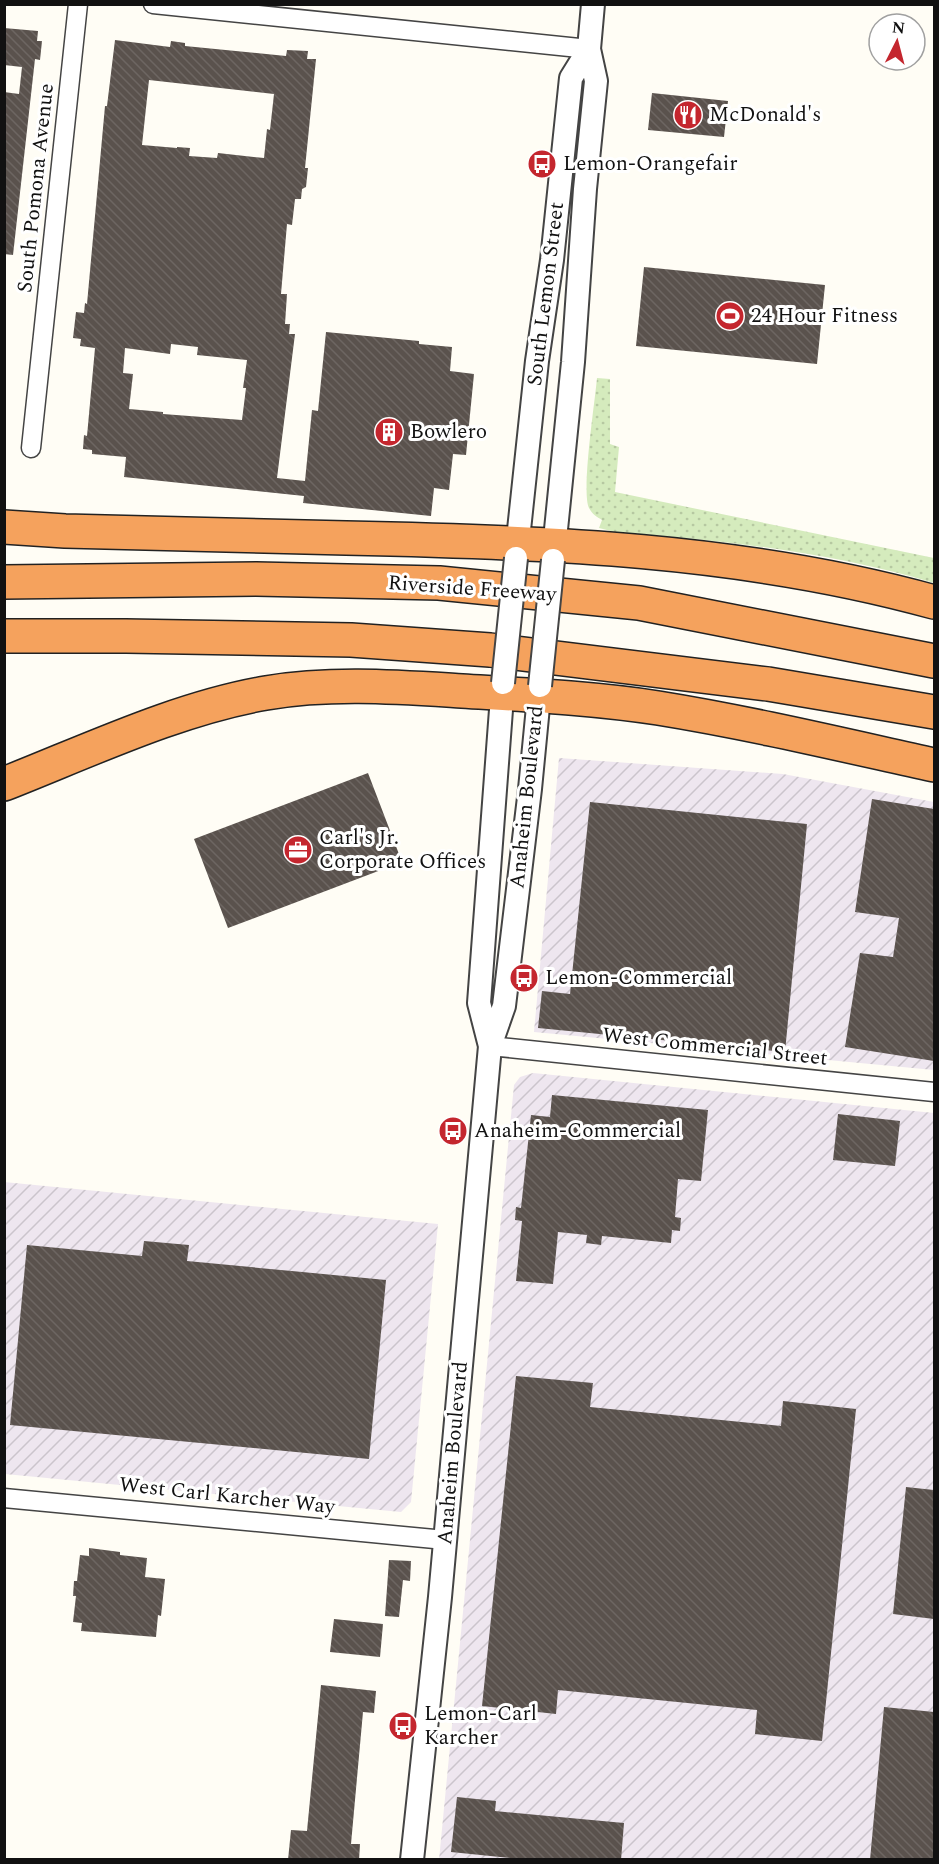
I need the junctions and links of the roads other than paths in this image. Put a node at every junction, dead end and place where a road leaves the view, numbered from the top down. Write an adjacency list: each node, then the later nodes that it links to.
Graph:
1 (78, 4): 5 (street, South Pomona Avenue)
2 (153, 4): 4 (street)
3 (593, 4): 4 (street, South Lemon Street)
4 (589, 49): 7 (street, South Lemon Street); 8 (street, South Lemon Street)
5 (31, 448)
6 (4, 527): 7 (highway)
7 (517, 551): 8 (highway); 13 (street, Anaheim Boulevard, bridge)
8 (554, 553): 10 (highway); 14 (street, Anaheim Boulevard, bridge)
9 (4, 582): 12 (highway, Riverside Freeway)
10 (934, 602)
11 (4, 636): 15 (highway)
12 (934, 661)
13 (502, 688): 14 (highway); 17 (highway); 18 (street, Anaheim Boulevard)
14 (539, 691): 16 (highway); 18 (street, Anaheim Boulevard)
15 (934, 712)
16 (934, 765)
17 (4, 784)
18 (490, 1046): 19 (street, West Commercial Street); 21 (street, Anaheim Boulevard)
19 (934, 1092)
20 (4, 1497): 21 (street, West Carl Karcher Way)
21 (445, 1540): 22 (street, Anaheim Boulevard)
22 (412, 1860)

